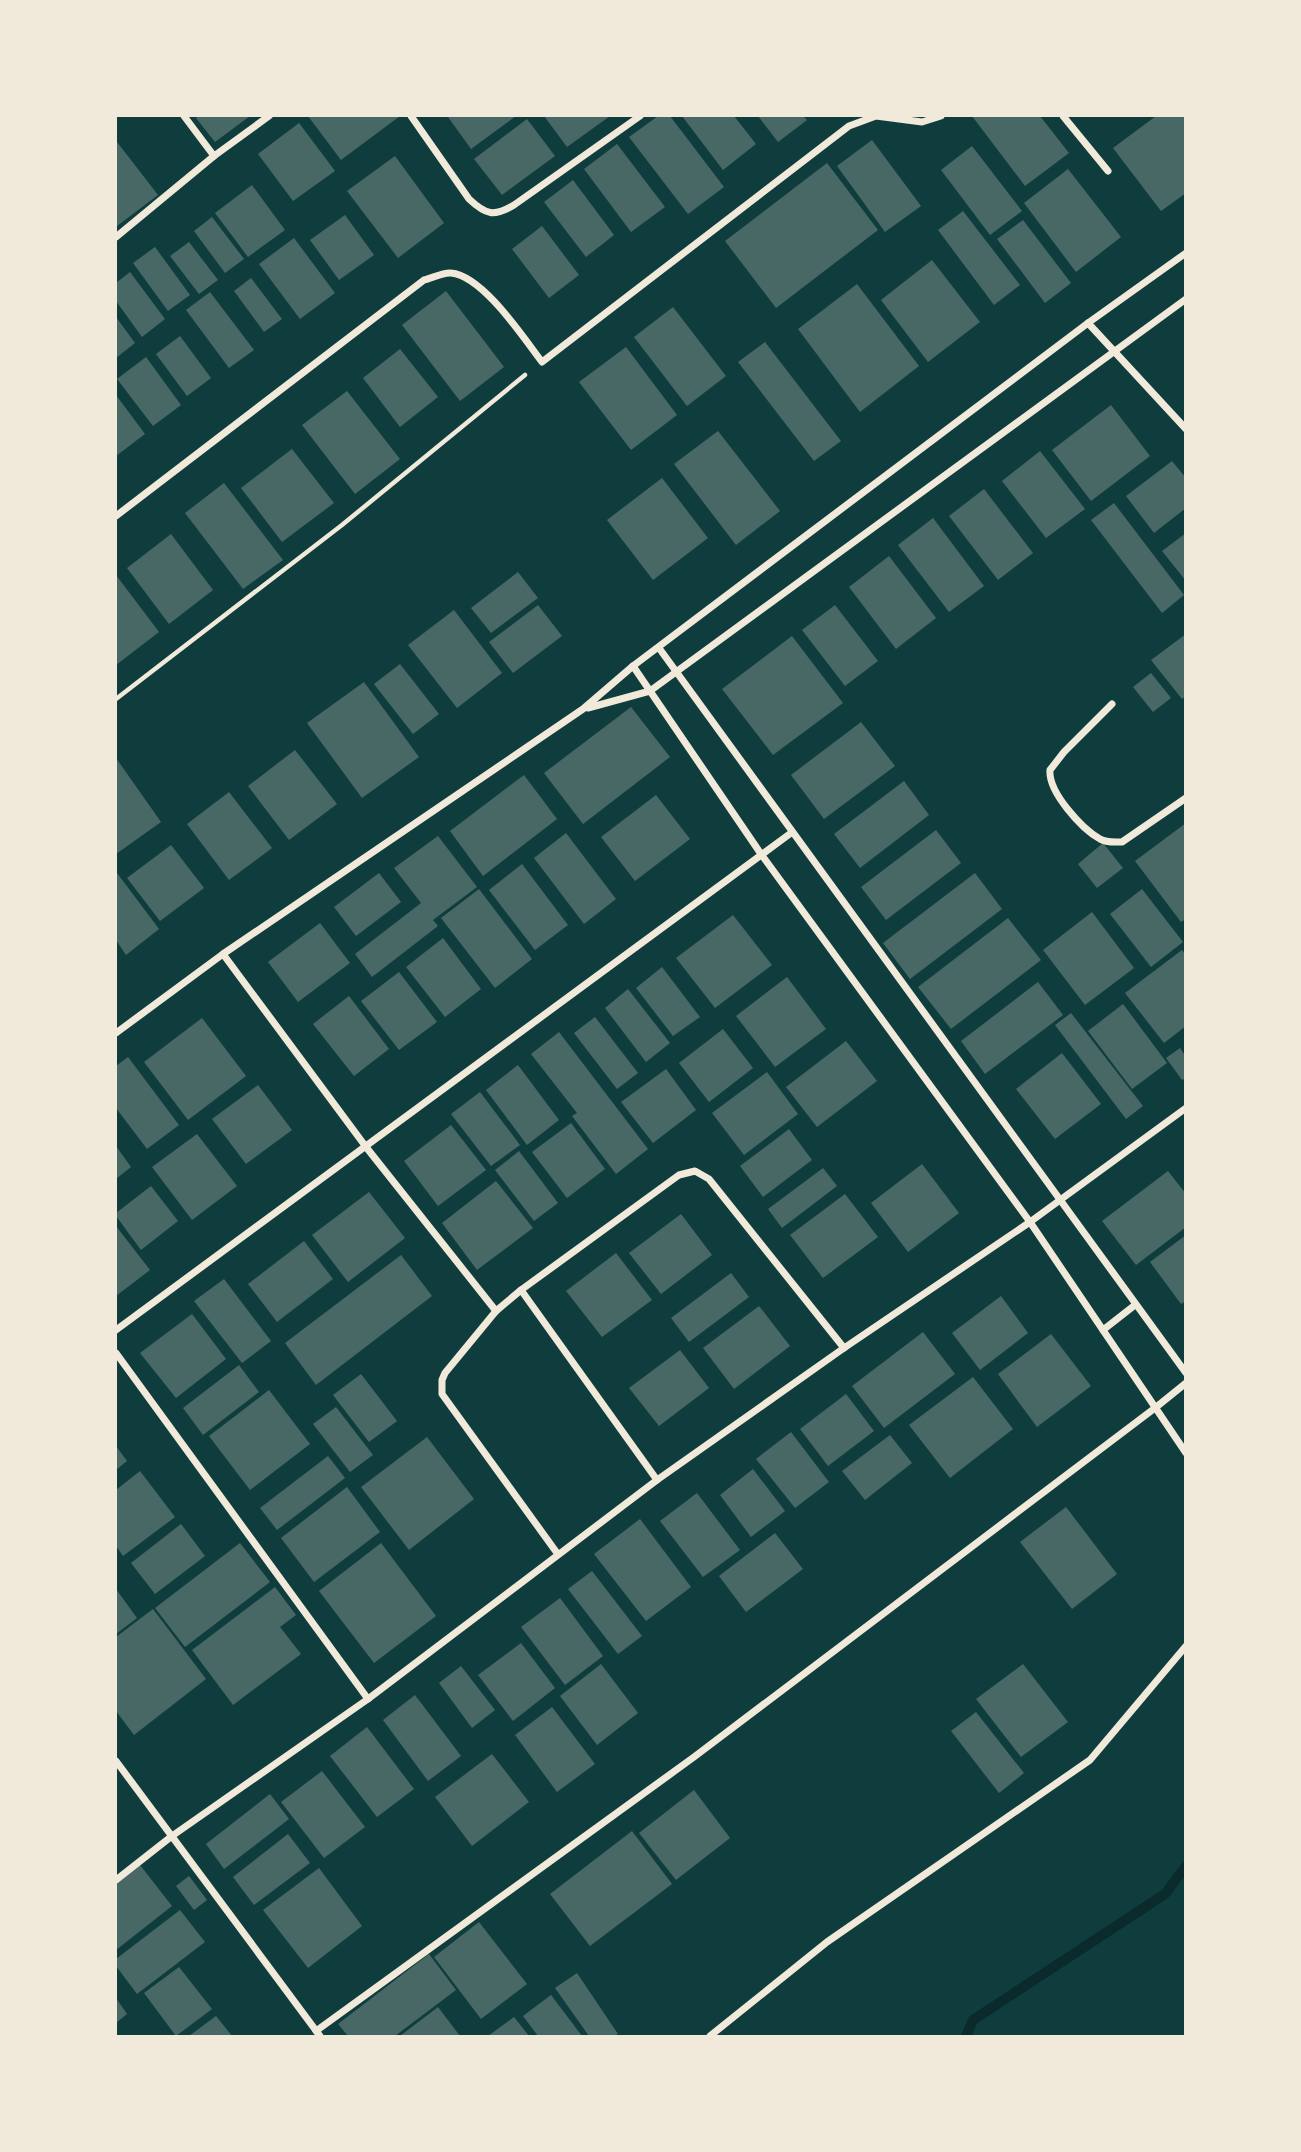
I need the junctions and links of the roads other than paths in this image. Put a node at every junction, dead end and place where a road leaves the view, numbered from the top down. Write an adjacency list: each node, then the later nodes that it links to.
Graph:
1 (184, 116): 7 (street)
2 (269, 116): 7 (street)
3 (411, 116): 4 (street)
4 (640, 116)
5 (941, 116): 15 (street)
6 (1063, 116): 8 (street)
7 (214, 156): 9 (street)
8 (1108, 171)
9 (116, 237)
10 (1185, 253): 12 (street)
11 (1185, 299): 13 (street)
12 (1087, 323): 13 (street); 16 (street)
13 (1114, 352): 14 (street); 18 (street)
14 (1185, 429)
15 (116, 516)
16 (659, 648): 17 (street); 18 (street)
17 (633, 667): 19 (street); 21 (street)
18 (676, 673): 19 (street); 23 (street)
19 (650, 691): 21 (street); 24 (street)
20 (1112, 704): 22 (street)
21 (583, 709): 25 (street)
22 (1185, 798)
23 (791, 833): 24 (street); 29 (street)
24 (761, 854): 28 (street); 30 (street)
25 (223, 954): 26 (street); 28 (street)
26 (116, 1033)
27 (1185, 1108): 29 (street)
28 (366, 1147): 33 (street); 34 (street)
29 (1059, 1201): 30 (street); 32 (street)
30 (1030, 1222): 35 (street); 36 (street)
31 (521, 1290): 33 (street); 36 (street); 42 (street)
32 (1135, 1305): 35 (street); 38 (street)
33 (496, 1311): 43 (street)
34 (116, 1330)
35 (1103, 1330): 40 (street)
36 (844, 1348): 42 (street)
37 (116, 1353): 45 (street)
38 (1185, 1373)
39 (1185, 1383): 40 (street)
40 (1156, 1408): 41 (street); 49 (street)
41 (1185, 1453)
42 (657, 1480): 43 (street)
43 (558, 1553): 45 (street)
44 (1185, 1646): 50 (street)
45 (368, 1699): 47 (street)
46 (116, 1761): 47 (street)
47 (172, 1836): 48 (street); 49 (street)
48 (116, 1880)
49 (318, 2034)
50 (710, 2036)

